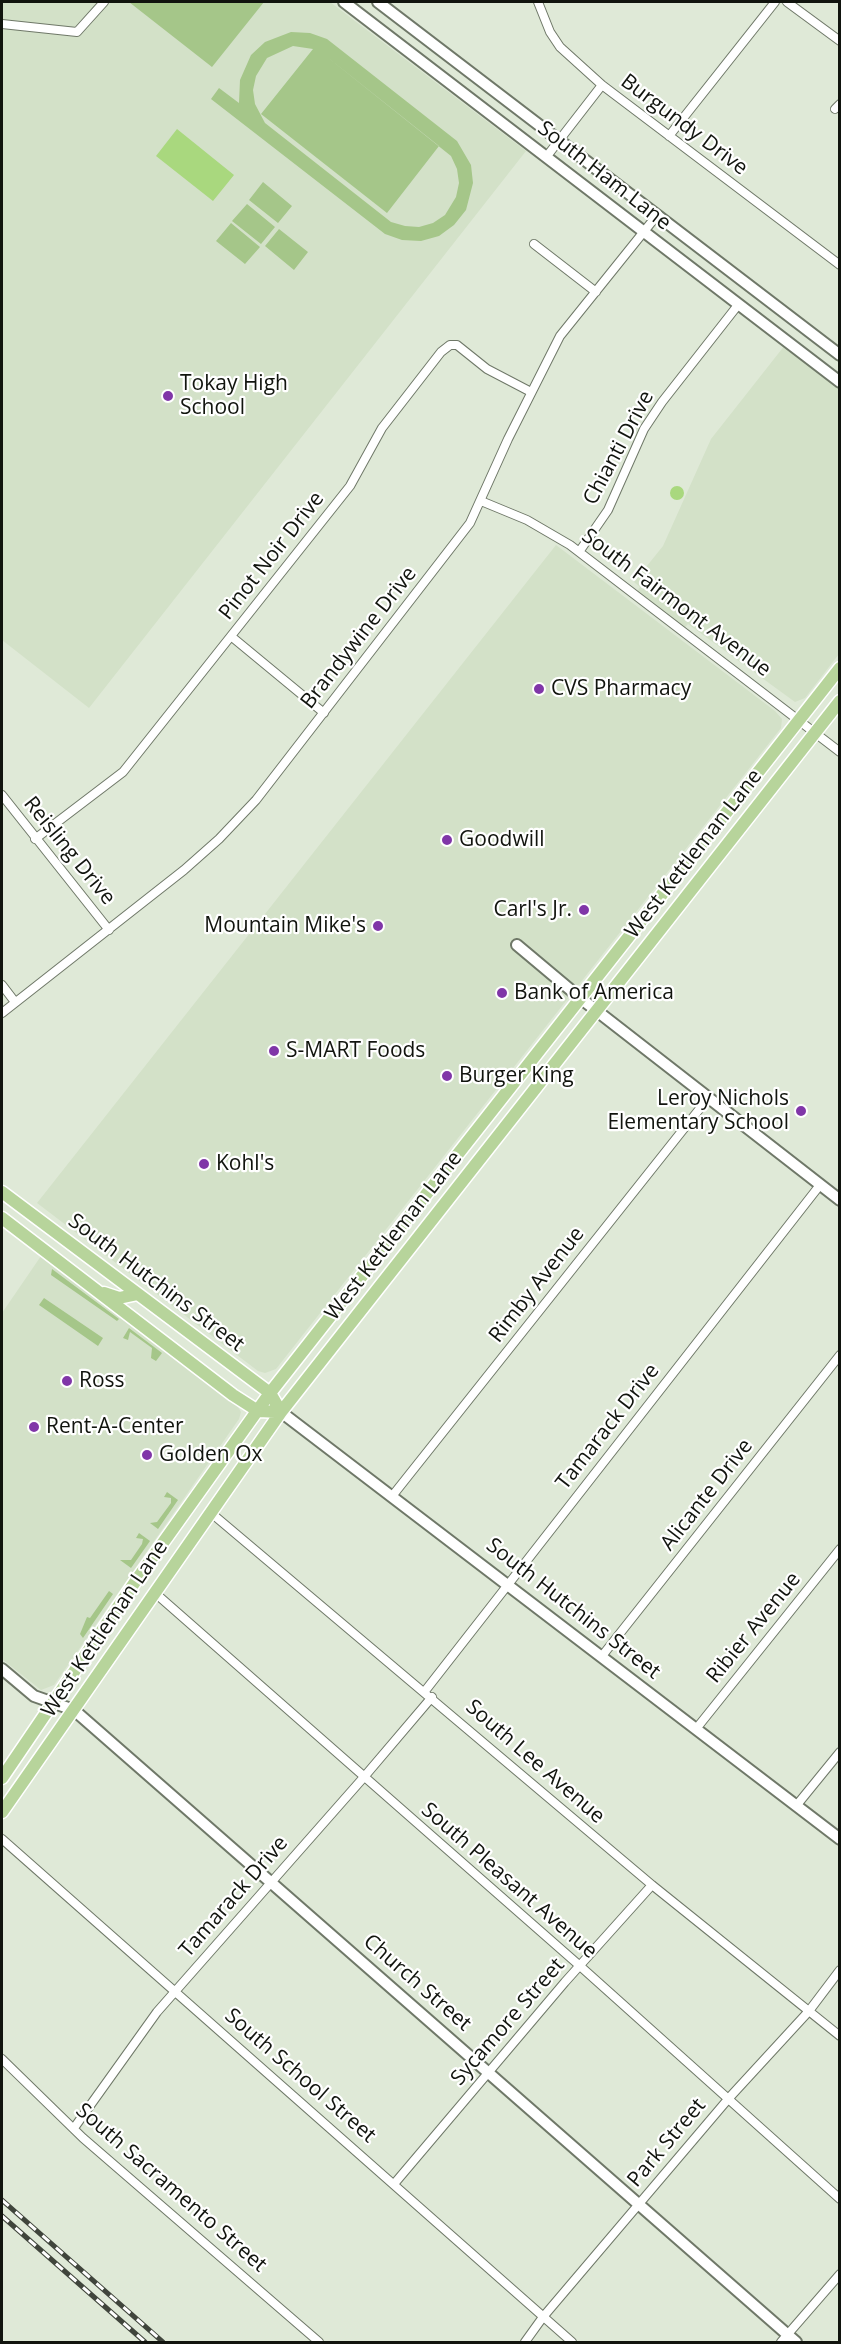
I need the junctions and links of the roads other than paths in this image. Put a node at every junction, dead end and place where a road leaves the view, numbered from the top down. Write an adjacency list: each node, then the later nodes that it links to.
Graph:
1 (104, 2): 7 (street)
2 (344, 2): 12 (main road, South Ham Lane)
3 (378, 2): 11 (main road, South Ham Lane)
4 (538, 2): 9 (street, Burgundy Drive)
5 (775, 2): 10 (street)
6 (787, 2): 8 (street)
7 (2, 24)
8 (840, 41)
9 (602, 85): 10 (street, Burgundy Drive); 11 (street)
10 (669, 136): 16 (street, Burgundy Drive)
11 (560, 138): 12 (street); 13 (main road, South Ham Lane)
12 (547, 156): 14 (main road, South Ham Lane)
13 (658, 214): 14 (street, Brandywine Drive); 19 (main road, South Ham Lane)
14 (644, 231): 17 (street, Brandywine Drive); 18 (main road, South Ham Lane)
15 (534, 244): 17 (street)
16 (840, 265)
17 (596, 292): 21 (street, Brandywine Drive)
18 (738, 304): 20 (main road, South Ham Lane); 23 (street, Chianti Drive)
19 (840, 355)
20 (840, 382)
21 (531, 392): 22 (street, Brandywine Drive); 24 (street, Pinot Noir Drive)
22 (481, 501): 23 (street, South Fairmont Avenue); 27 (street, Brandywine Drive)
23 (579, 552): 28 (street, South Fairmont Avenue)
24 (232, 637): 27 (street); 32 (street, Pinot Noir Drive)
25 (840, 668): 28 (main road, West Kettleman Lane)
26 (840, 701): 29 (main road, West Kettleman Lane)
27 (324, 713): 33 (street, Brandywine Drive)
28 (798, 720): 29 (street, South Fairmont Avenue); 36 (main road, West Kettleman Lane)
29 (814, 733): 30 (street, South Fairmont Avenue); 38 (main road, West Kettleman Lane)
30 (840, 752)
31 (2, 795): 32 (street, Reisling Drive)
32 (36, 839): 33 (street, Reisling Drive)
33 (109, 930): 37 (street, Brandywine Drive)
34 (517, 945): 36 (main road)
35 (2, 985): 37 (street)
36 (579, 997): 38 (main road); 44 (main road, West Kettleman Lane)
37 (15, 1002): 39 (street, Brandywine Drive)
38 (597, 1009): 40 (main road); 46 (main road, West Kettleman Lane)
39 (2, 1013)
40 (709, 1097): 41 (main road); 53 (street, Rimby Avenue)
41 (820, 1185): 43 (main road); 56 (street, Tamarack Drive)
42 (2, 1192): 48 (main road, South Hutchins Street)
43 (840, 1200)
44 (412, 1212): 46 (main road); 50 (main road, West Kettleman Lane)
45 (2, 1218): 47 (main road, South Hutchins Street)
46 (404, 1255): 52 (main road, West Kettleman Lane)
47 (97, 1291): 48 (main road); 51 (main road, South Hutchins Street)
48 (138, 1294): 50 (main road, South Hutchins Street)
49 (840, 1355): 58 (street, Alicante Drive)
50 (270, 1393): 51 (main road, West Kettleman Lane); 52 (main road, South Hutchins Street)
51 (258, 1411): 52 (main road); 62 (main road, West Kettleman Lane)
52 (281, 1412): 53 (main road, South Hutchins Street); 54 (main road, West Kettleman Lane)
53 (393, 1495): 56 (main road, South Hutchins Street)
54 (210, 1512): 57 (main road, West Kettleman Lane); 60 (street, South Lee Avenue)
55 (840, 1549): 64 (street, Ribier Avenue)
56 (508, 1584): 58 (main road, South Hutchins Street); 60 (street, Tamarack Drive)
57 (154, 1592): 63 (main road, West Kettleman Lane); 66 (street, South Pleasant Avenue)
58 (602, 1656): 64 (main road, South Hutchins Street)
59 (2, 1669): 62 (main road, Church Street)
60 (424, 1691): 61 (street, South Lee Avenue)
61 (432, 1697): 66 (street, Tamarack Drive); 73 (street, South Lee Avenue)
62 (52, 1703): 63 (main road, Church Street); 67 (main road, West Kettleman Lane)
63 (74, 1710): 69 (main road, West Kettleman Lane); 72 (main road, Church Street)
64 (696, 1729): 68 (main road, South Hutchins Street)
65 (840, 1752): 68 (street)
66 (364, 1777): 72 (street, Tamarack Drive); 74 (street, South Pleasant Avenue)
67 (2, 1778)
68 (796, 1806): 71 (main road, South Hutchins Street)
69 (2, 1812)
70 (2, 1839): 76 (street, South School Street)
71 (840, 1839)
72 (272, 1881): 76 (street, Tamarack Drive); 80 (main road, Church Street)
73 (652, 1885): 74 (street, Sycamore Street); 77 (street, South Lee Avenue)
74 (580, 1966): 80 (street, Sycamore Street); 81 (street, South Pleasant Avenue)
75 (840, 1970): 77 (street, Park Street)
76 (176, 1991): 82 (street, Tamarack Drive); 83 (street, South School Street)
77 (809, 2012): 78 (street, South Lee Avenue); 81 (street, Park Street)
78 (840, 2036)
79 (2, 2059): 82 (street, South Sacramento Street)
80 (488, 2072): 83 (street, Sycamore Street); 85 (main road, Church Street)
81 (729, 2098): 84 (street, South Pleasant Avenue); 85 (street, Park Street)
82 (74, 2128): 89 (street, South Sacramento Street)
83 (394, 2184): 87 (street, South School Street)
84 (840, 2199)
85 (640, 2204): 87 (street, Park Street); 88 (main road, Church Street)
86 (840, 2274): 88 (street)
87 (543, 2316): 90 (street, Park Street); 91 (street, South School Street)
88 (788, 2340)
89 (319, 2343)
90 (525, 2343)
91 (572, 2343)

